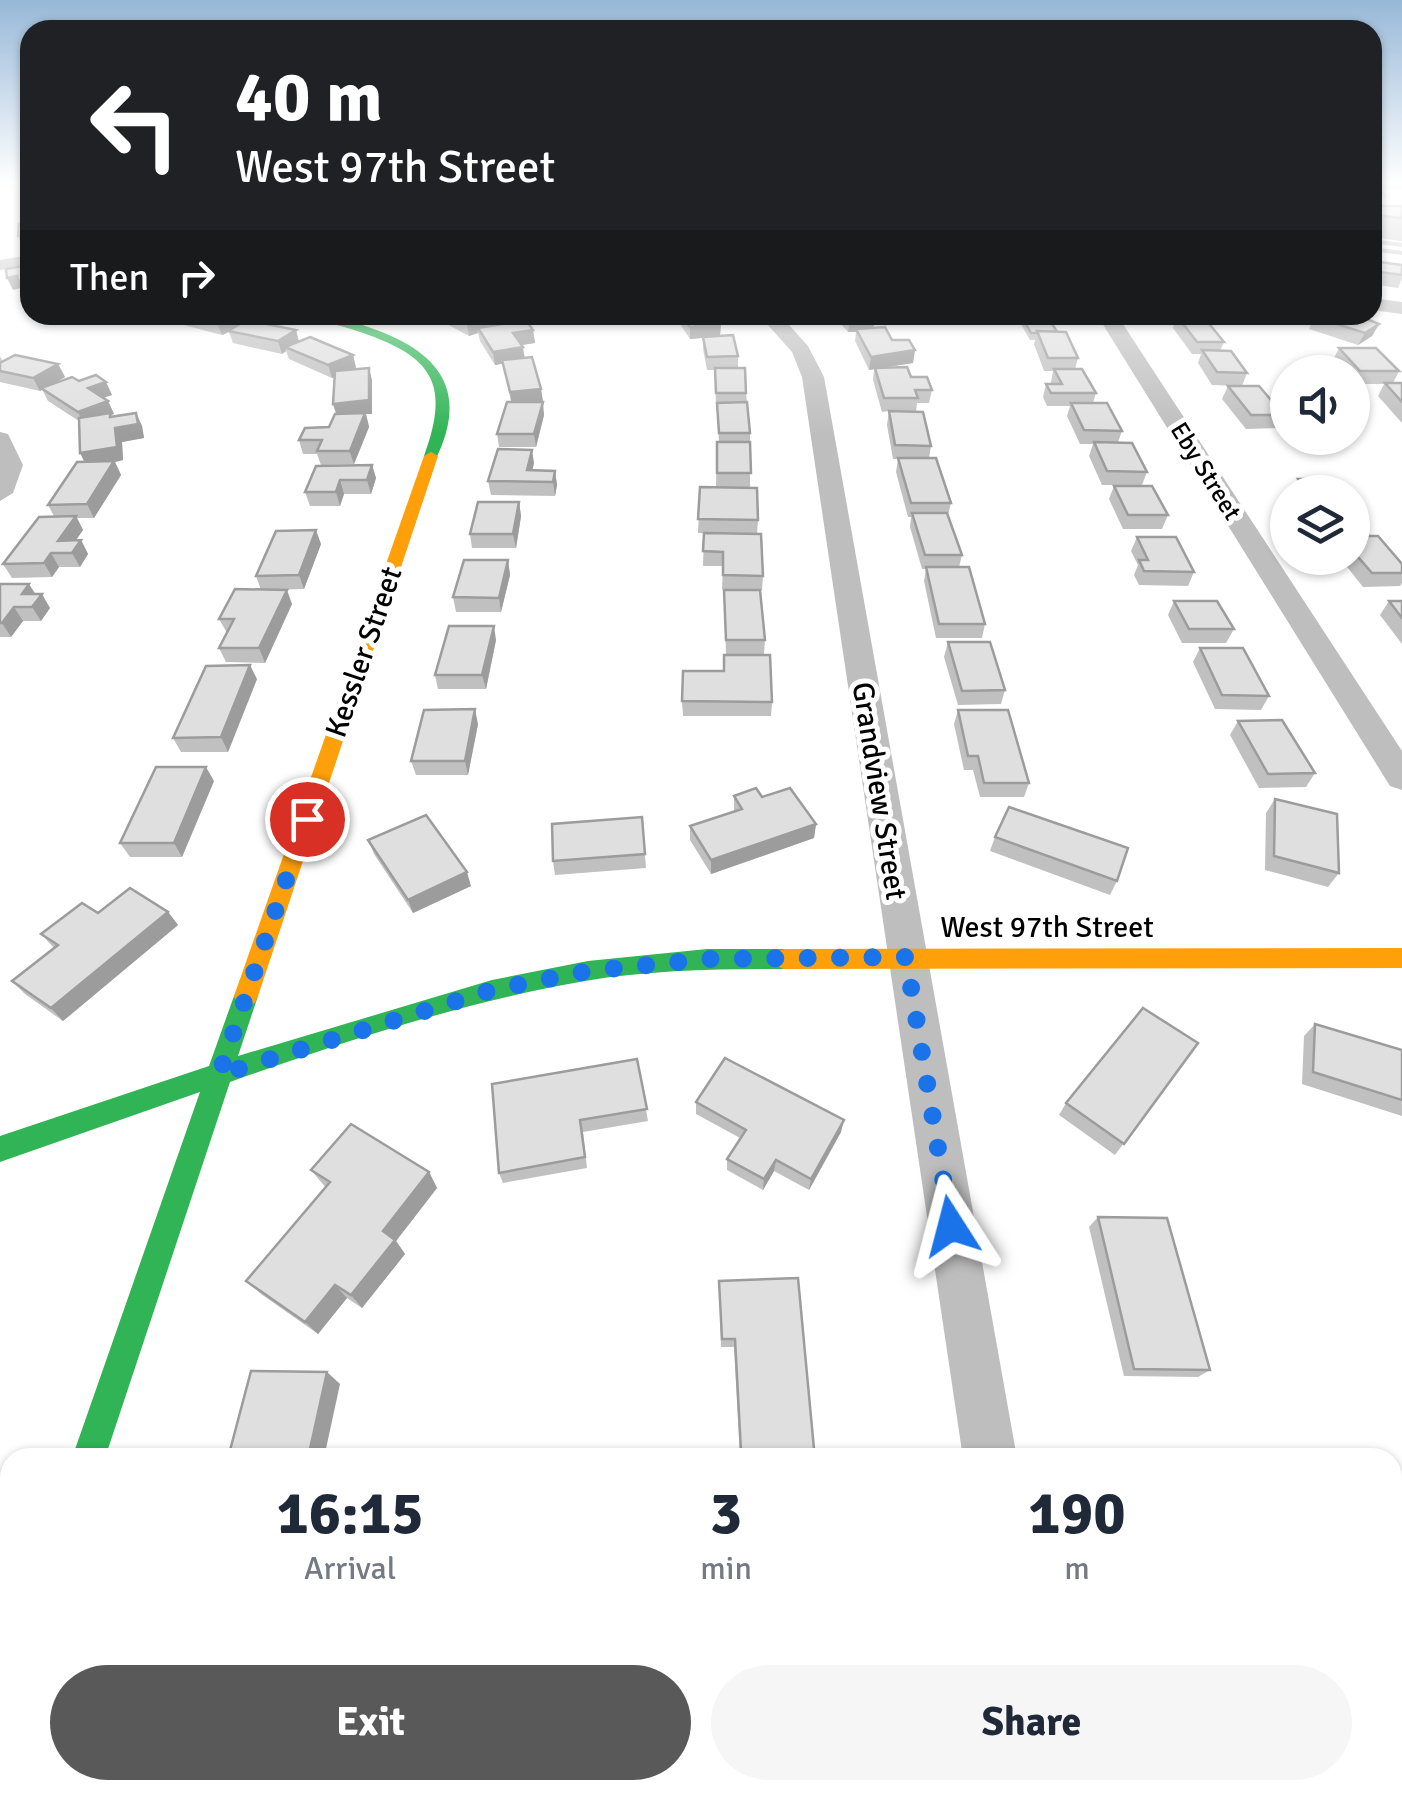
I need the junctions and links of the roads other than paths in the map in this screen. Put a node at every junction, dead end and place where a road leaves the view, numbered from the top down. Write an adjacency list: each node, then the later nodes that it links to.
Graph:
1 (350, 325): 9 (street, Kessler Street)
2 (778, 325): 7 (street, Grandview Street)
3 (1113, 325): 6 (street, Eby Street)
4 (0, 439): 5 (street)
5 (0, 493)
6 (1402, 778)
7 (906, 957): 8 (street, West 97th Street); 9 (street, West 97th Street); 12 (street, Grandview Street)
8 (1402, 958)
9 (219, 1075): 10 (street, West 97th Street); 11 (street, Kessler Street)
10 (0, 1149)
11 (91, 1448)
12 (988, 1448)

